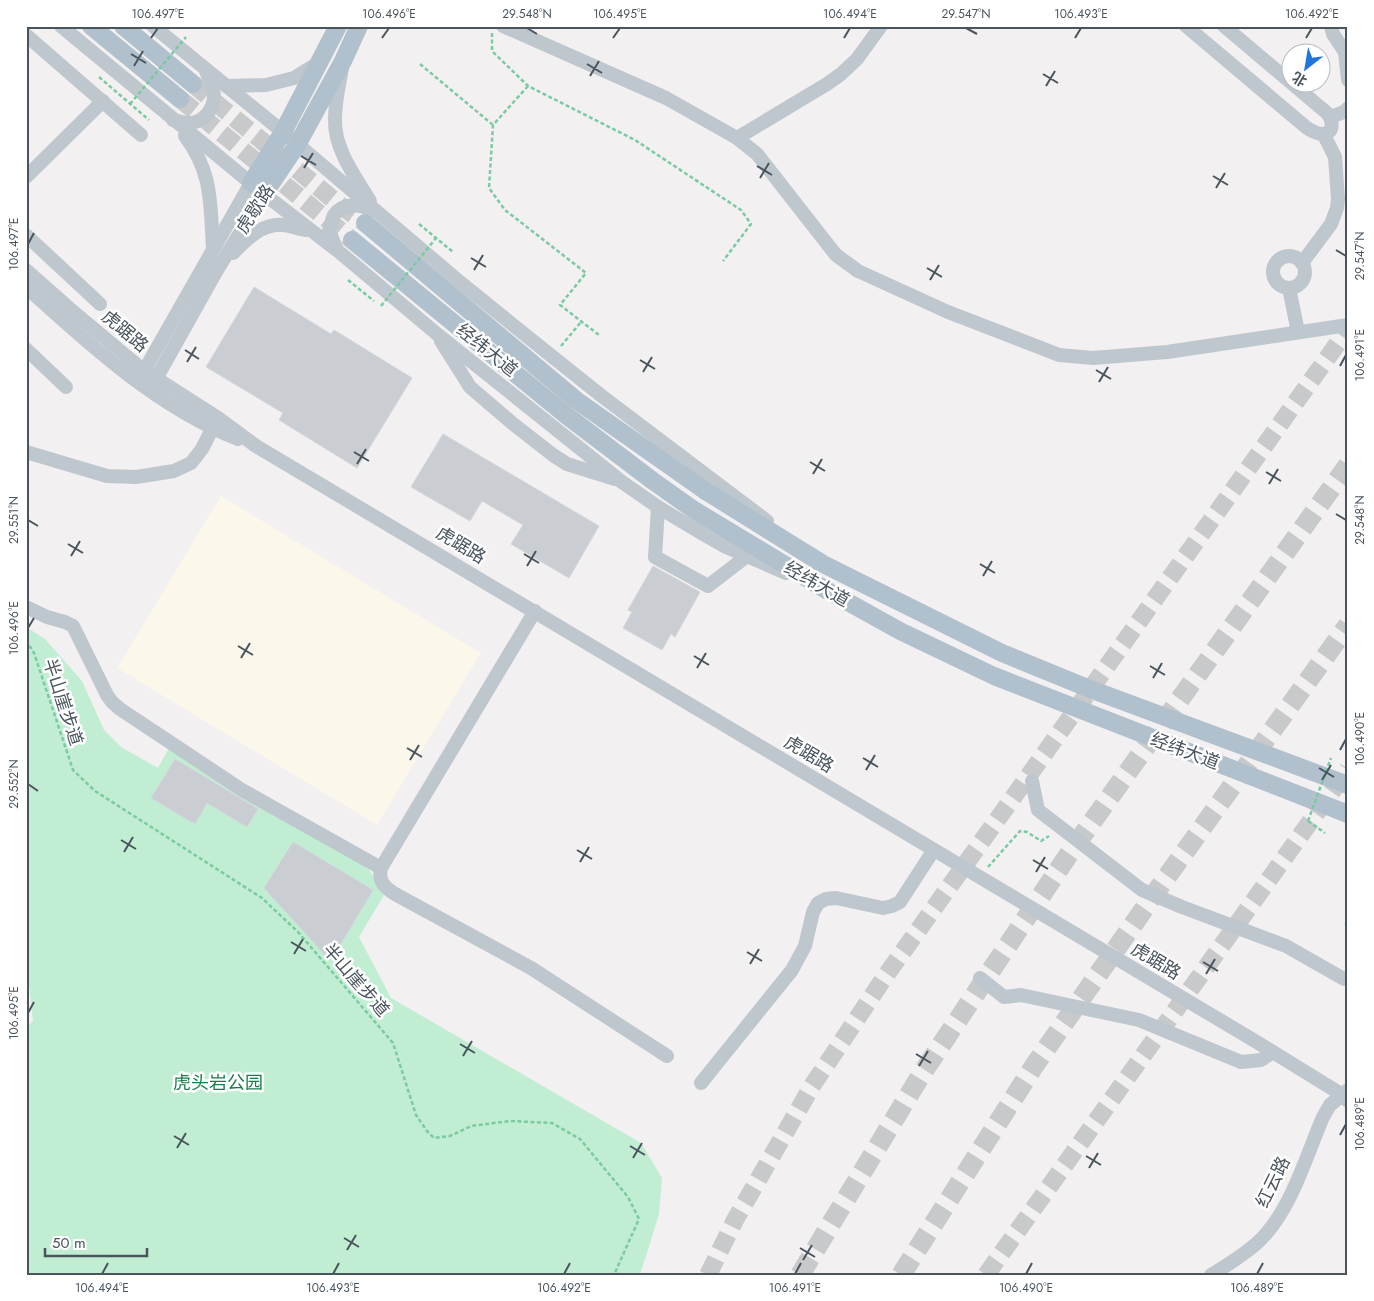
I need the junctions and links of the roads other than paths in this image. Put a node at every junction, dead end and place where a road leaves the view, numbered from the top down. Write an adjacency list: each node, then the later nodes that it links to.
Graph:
1 (61, 26): 23 (street)
2 (91, 26): 19 (main road)
3 (123, 26): 17 (main road)
4 (153, 26): 15 (street)
5 (338, 26): 13 (main road, 虎歇路)
6 (503, 26): 27 (street)
7 (881, 26): 27 (street)
8 (1186, 26): 26 (street)
9 (1224, 26): 22 (street)
10 (1331, 26): 16 (street)
11 (359, 28): 14 (main road, 虎歇路)
12 (26, 36): 20 (street)
13 (321, 61): 18 (street); 24 (main road, 虎歇路)
14 (343, 61): 28 (main road, 虎歇路); 31 (street)
15 (206, 70): 18 (street); 23 (street)
16 (1348, 80)
17 (193, 84)
18 (226, 86): 24 (street)
19 (180, 99)
20 (103, 102): 25 (street); 29 (street)
21 (1348, 108): 22 (street)
22 (1331, 117): 26 (street)
23 (173, 119): 30 (street); 35 (street)
24 (283, 132): 28 (street); 30 (main road, 虎歇路)
25 (141, 135)
26 (1324, 135): 37 (street)
27 (737, 138): 44 (street)
28 (296, 145): 30 (main road, 虎歇路); 31 (street)
29 (26, 177)
30 (257, 189): 32 (street); 35 (street, 虎歇路); 39 (street, 虎歇路)
31 (371, 218): 36 (street); 59 (main road, 经纬大道)
32 (310, 231): 36 (street); 39 (street)
33 (26, 236): 42 (street)
34 (352, 240): 55 (main road, 经纬大道)
35 (213, 248): 47 (street, 虎歇路)
36 (338, 252): 45 (street)
37 (1302, 263): 41 (street); 41 (street)
38 (26, 270): 47 (street, 虎踞路)
39 (217, 270): 48 (street, 虎歇路)
40 (26, 287): 47 (street, 虎踞路)
41 (1289, 288): 44 (street)
42 (100, 304)
43 (1348, 325): 44 (street)
44 (1298, 332)
45 (437, 334): 52 (street); 52 (street)
46 (26, 350): 49 (street)
47 (140, 376): 48 (street, 虎踞路)
48 (153, 385): 50 (street, 虎踞路)
49 (66, 387)
50 (215, 423): 51 (street); 57 (street, 虎踞路)
51 (26, 452)
52 (622, 482): 53 (street)
53 (658, 507): 54 (street); 54 (street)
54 (747, 556): 55 (street)
55 (828, 591): 60 (main road, 经纬大道)
56 (26, 607): 62 (street)
57 (535, 611): 61 (street, 虎踞路); 62 (street)
58 (1032, 781): 64 (street)
59 (1348, 786)
60 (1348, 814)
61 (933, 851): 65 (street, 虎踞路); 67 (street)
62 (381, 868): 66 (street)
63 (980, 978): 65 (street)
64 (1348, 978)
65 (1273, 1052): 68 (street, 虎踞路)
66 (667, 1056)
67 (701, 1083)
68 (1346, 1095): 69 (street, 红云路)
69 (1211, 1275)

